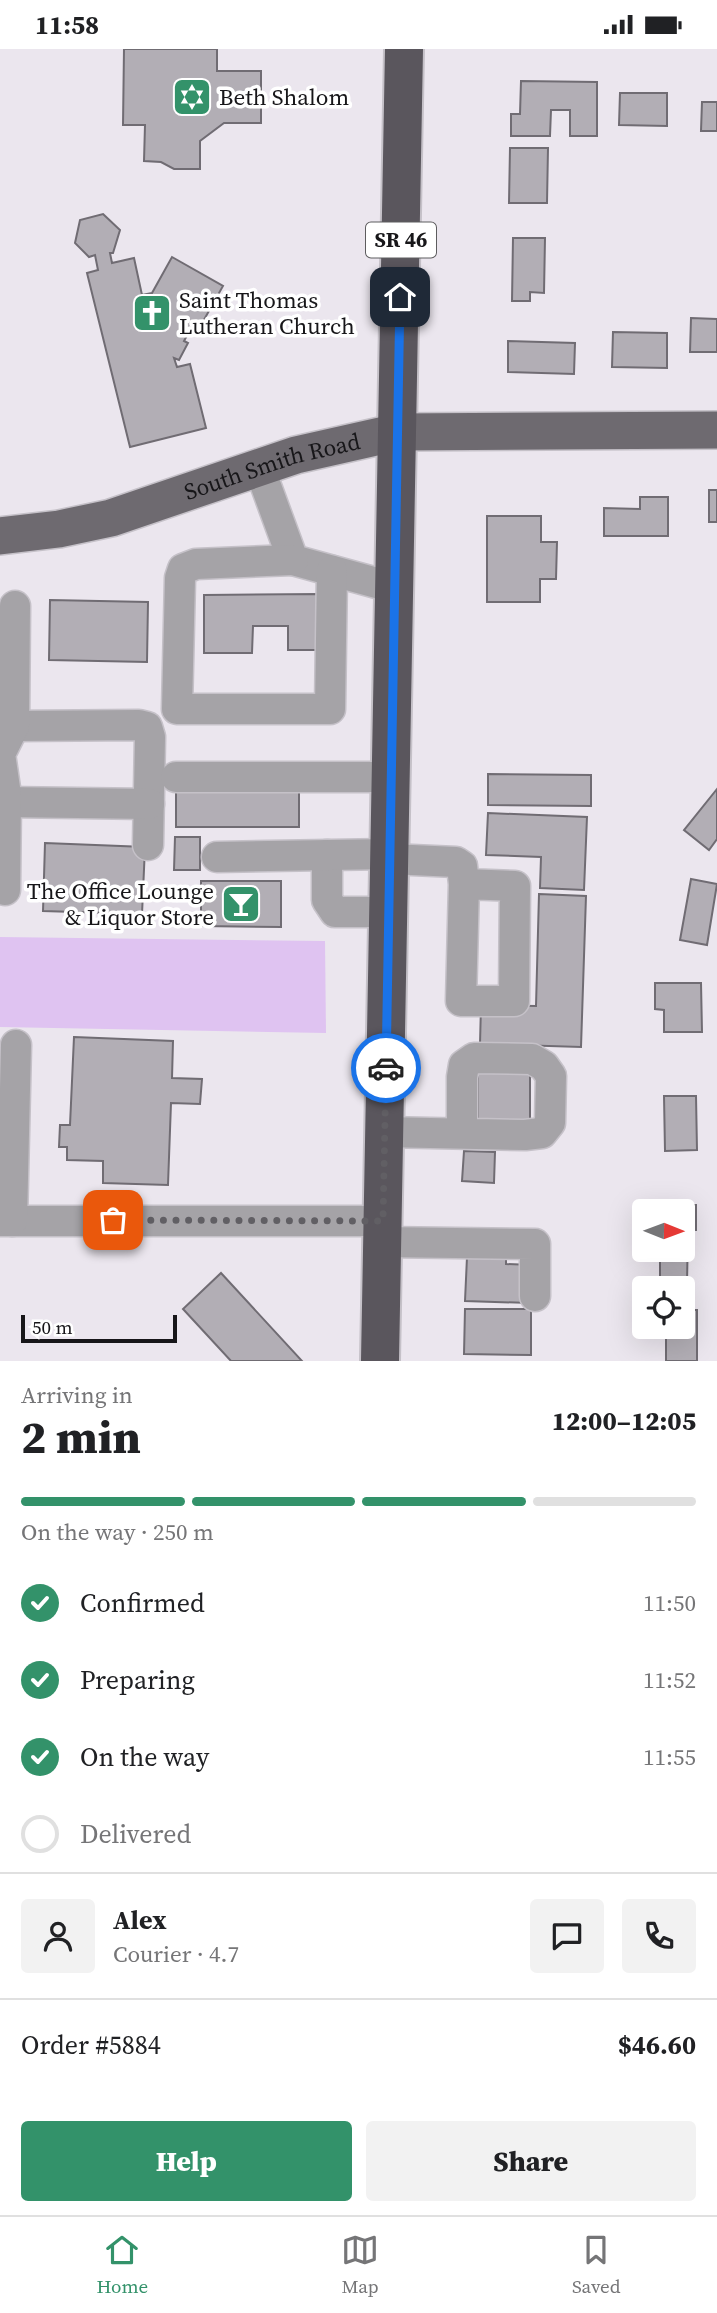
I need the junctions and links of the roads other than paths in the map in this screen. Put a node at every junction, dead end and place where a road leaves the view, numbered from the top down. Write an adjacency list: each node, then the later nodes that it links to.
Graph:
1 (404, 49): 3 (highway, SR 46)
2 (717, 430): 3 (main road, South Smith Road)
3 (398, 432): 4 (main road, South Smith Road); 8 (highway, SR 46)
4 (260, 467): 5 (main road, South Smith Road); 6 (lane)
5 (0, 536)
6 (293, 560): 7 (lane); 7 (lane)
7 (332, 571): 8 (lane)
8 (395, 588): 12 (highway, SR 46)
9 (15, 606): 10 (lane)
10 (14, 726): 13 (lane); 14 (lane)
11 (176, 777): 12 (lane)
12 (392, 777): 17 (highway, SR 46)
13 (6, 802): 14 (lane); 20 (lane)
14 (149, 804): 15 (lane)
15 (148, 845)
16 (327, 855): 17 (lane); 18 (lane); 21 (lane)
17 (390, 856): 19 (lane); 21 (highway, SR 46)
18 (217, 857)
19 (464, 884)
20 (5, 890)
21 (389, 912): 23 (highway, SR 46)
22 (16, 1045): 25 (lane)
23 (385, 1132): 24 (lane); 26 (highway, SR 46)
24 (462, 1133)
25 (6, 1221): 26 (lane)
26 (383, 1231): 27 (lane); 28 (highway, SR 46)
27 (535, 1296)
28 (380, 1361)

